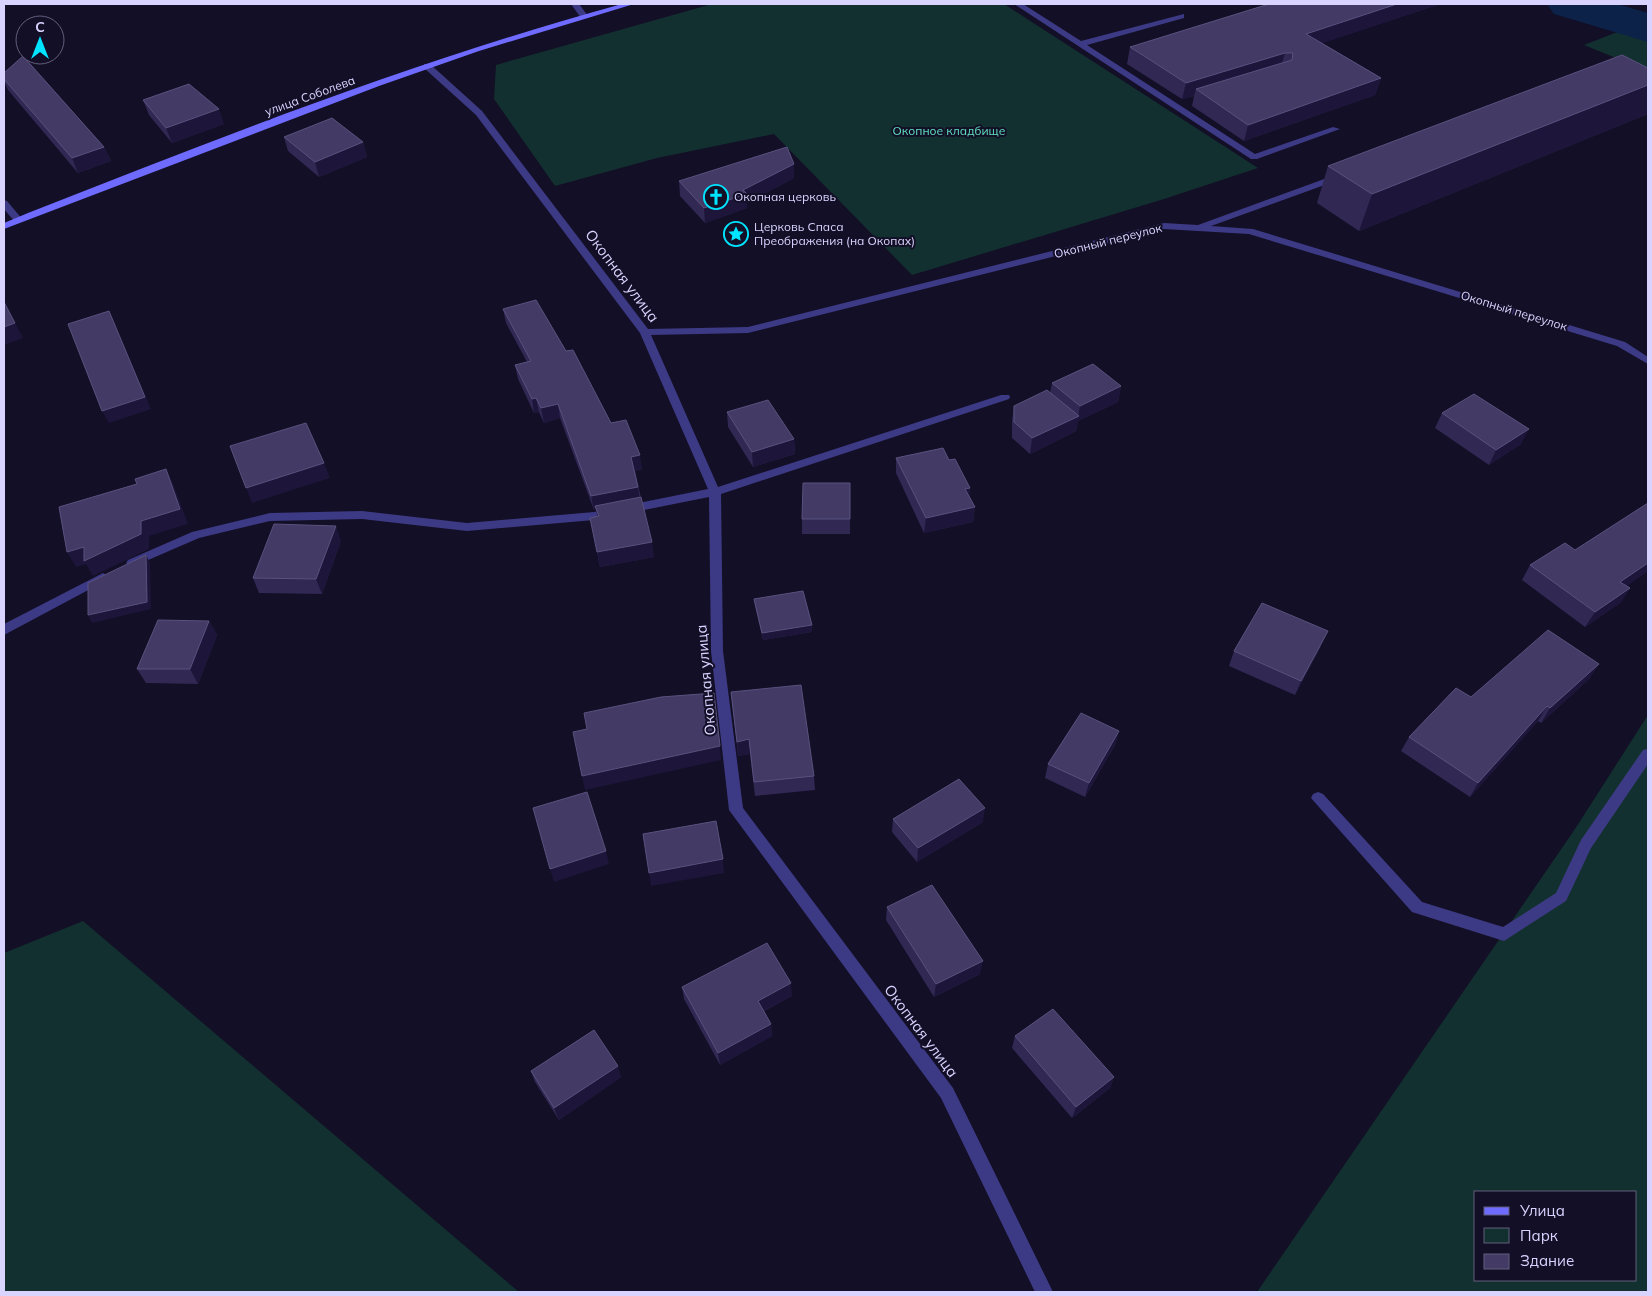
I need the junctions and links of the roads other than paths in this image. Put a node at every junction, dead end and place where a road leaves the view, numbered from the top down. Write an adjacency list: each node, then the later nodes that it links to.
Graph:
1 (575, 4): 4 (street)
2 (630, 4): 4 (street, улица Соболева)
3 (1018, 4): 6 (street)
4 (584, 16): 7 (street, улица Соболева)
5 (1181, 16): 6 (street)
6 (1081, 44): 9 (street)
7 (427, 66): 13 (street, улица Соболева); 16 (street, Окопная улица)
8 (1185, 104): 9 (street)
9 (1176, 106): 10 (street)
10 (1336, 129)
11 (1345, 174): 15 (street)
12 (4, 203): 13 (street)
13 (18, 220): 14 (street, улица Соболева)
14 (4, 226)
15 (1197, 228): 16 (street, Окопный переулок); 17 (street, Окопный переулок)
16 (645, 332): 19 (street, Окопная улица)
17 (1648, 361)
18 (1005, 397): 19 (street)
19 (715, 492): 20 (street); 23 (street, Окопная улица)
20 (4, 630)
21 (1648, 754): 22 (street)
22 (1318, 798)
23 (1044, 1292)

